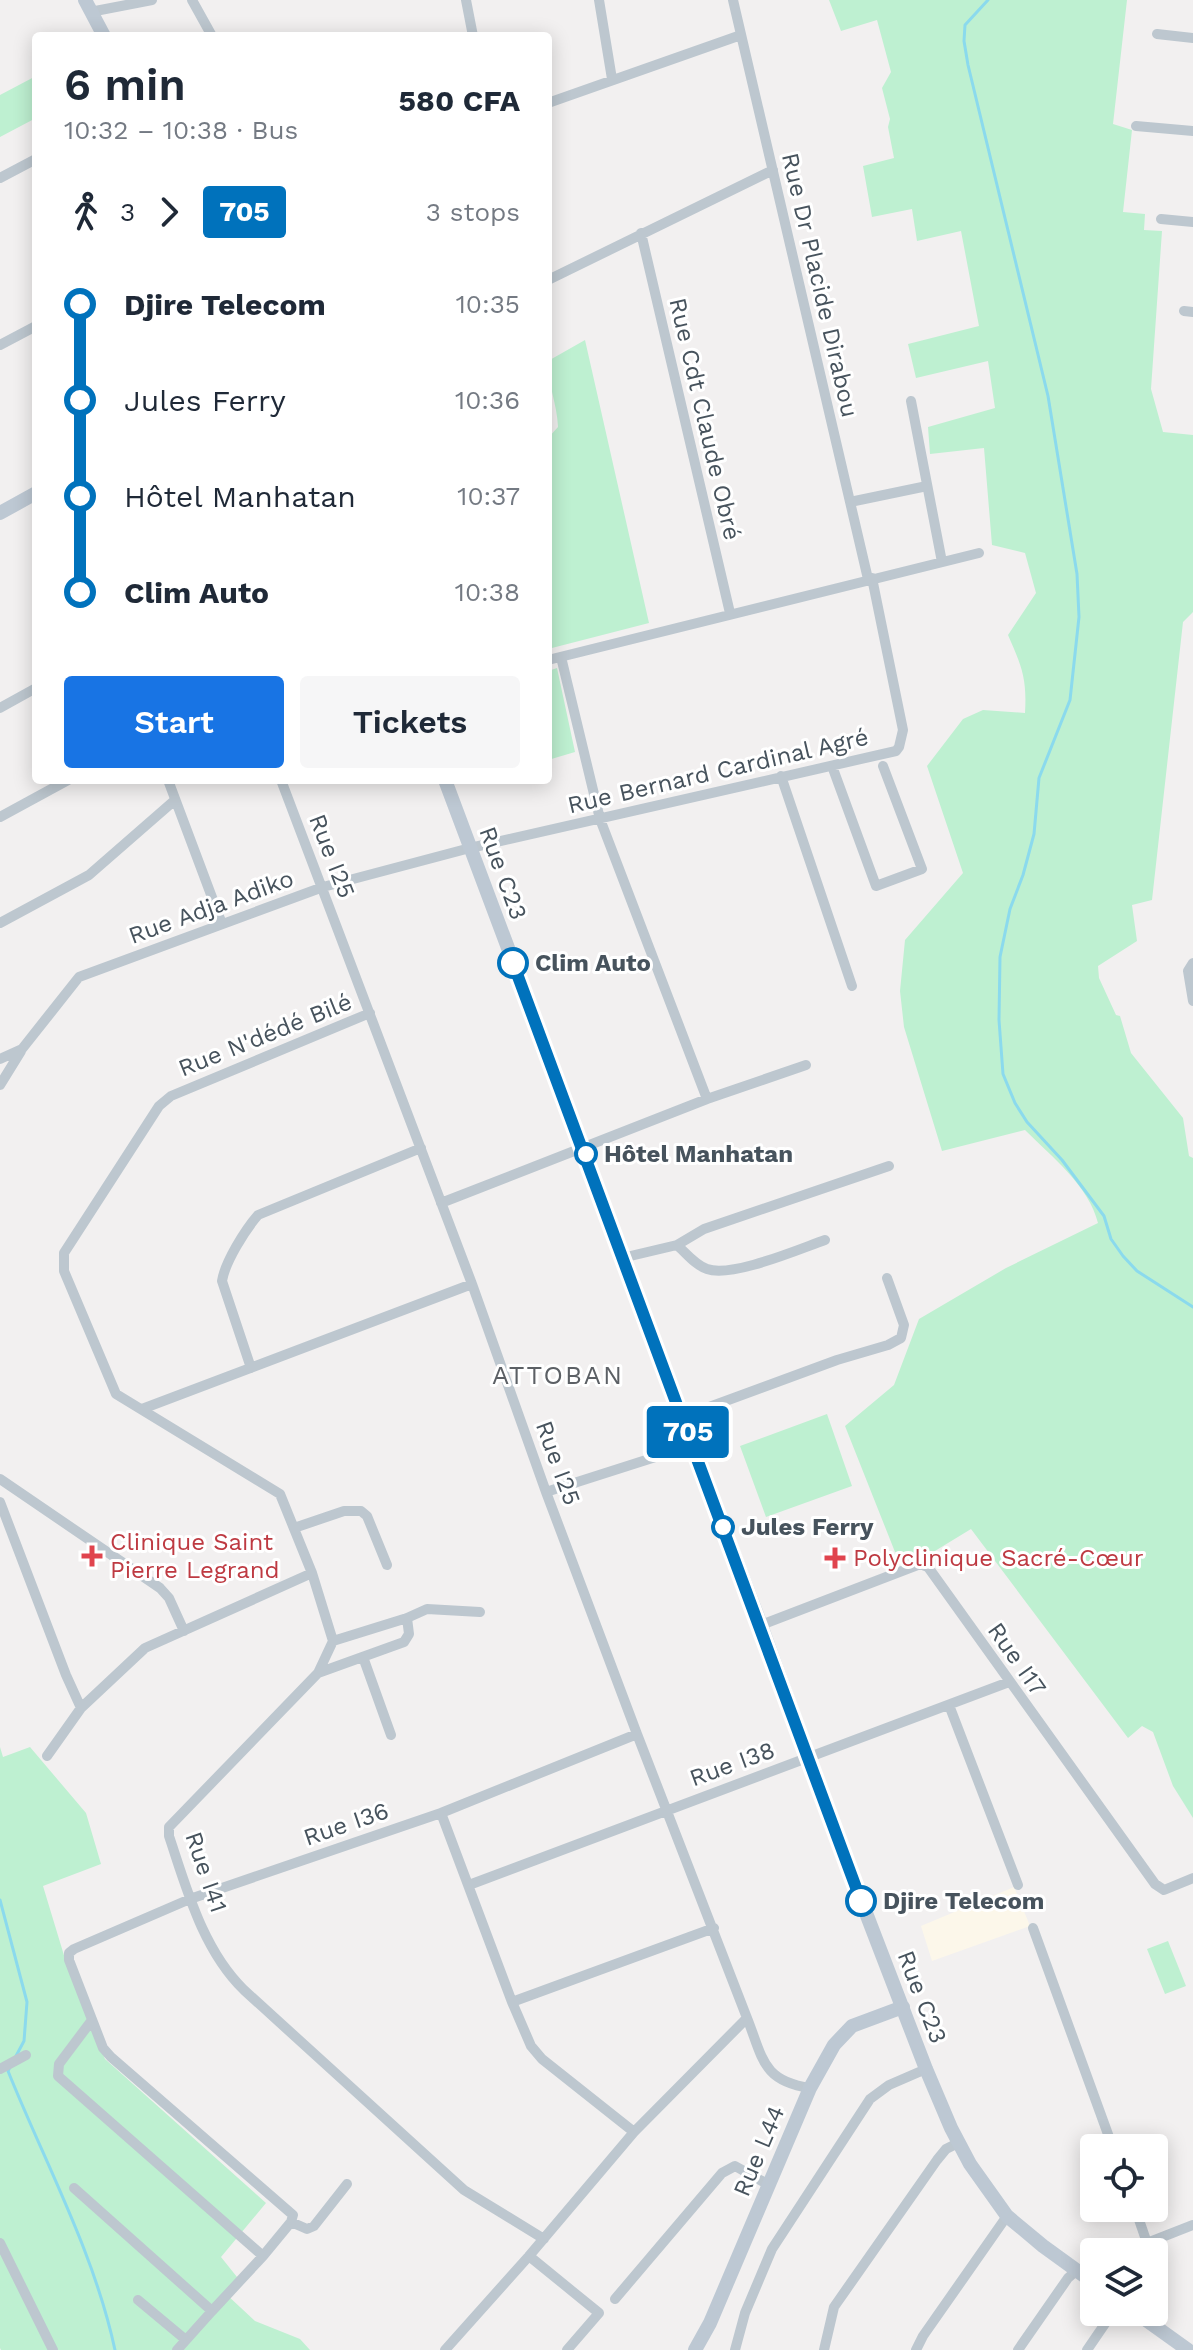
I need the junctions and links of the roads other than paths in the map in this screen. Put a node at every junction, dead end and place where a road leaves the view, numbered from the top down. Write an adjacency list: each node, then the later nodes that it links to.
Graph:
1 (152, 0): 6 (street)
2 (192, 0): 8 (street)
3 (466, 0): 9 (street)
4 (599, 0): 13 (street)
5 (733, 0): 11 (street, Rue Dr Placide Dirabou)
6 (88, 6): 7 (street)
7 (102, 32)
8 (210, 32)
9 (472, 32)
10 (1157, 34): 12 (street)
11 (741, 35): 13 (street); 18 (street, Rue Dr Placide Dirabou)
12 (1193, 38)
13 (612, 79): 14 (street)
14 (552, 102)
15 (1136, 126): 16 (street)
16 (1193, 131)
17 (32, 161): 19 (street)
18 (773, 170): 22 (street); 29 (street, Rue Dr Placide Dirabou)
19 (0, 178)
20 (1161, 219): 21 (street)
21 (1193, 222)
22 (641, 233): 23 (street); 34 (street, Rue Cdt Claude Obré)
23 (552, 278)
24 (32, 328): 25 (street)
25 (0, 345)
26 (911, 401): 27 (street)
27 (927, 486): 29 (street); 32 (street)
28 (32, 495): 30 (street)
29 (850, 502): 33 (street, Rue Dr Placide Dirabou)
30 (0, 513)
31 (979, 553): 32 (street)
32 (942, 562): 33 (street)
33 (870, 579): 34 (street); 39 (street, Rue Bernard Cardinal Agré)
34 (730, 613): 35 (street)
35 (561, 657): 36 (street); 48 (street)
36 (552, 659)
37 (32, 690): 38 (street)
38 (0, 708)
39 (832, 766): 40 (street); 41 (street, Rue Bernard Cardinal Agré)
40 (883, 766)
41 (781, 776): 48 (street, Rue Bernard Cardinal Agré); 54 (street)
42 (61, 784): 47 (street)
43 (169, 784): 46 (street)
44 (283, 784): 50 (street, Rue I25)
45 (446, 784): 49 (street, Rue C23)
46 (175, 800): 51 (street); 52 (street)
47 (0, 817)
48 (600, 819): 49 (street, Rue Bernard Cardinal Agré); 61 (street)
49 (470, 848): 50 (street, Rue Adja Adiko); 63 (street, Rue C23)
50 (323, 887): 52 (street, Rue Adja Adiko); 56 (street, Rue I25)
51 (0, 923)
52 (222, 924): 57 (street, Rue Adja Adiko)
53 (1193, 963): 55 (street)
54 (852, 986)
55 (1193, 1001)
56 (370, 1013): 62 (street, Rue I25); 72 (street, Rue N'dédé Bilé)
57 (22, 1049): 58 (street, Rue Adja Adiko); 60 (street)
58 (0, 1059)
59 (806, 1065): 61 (street)
60 (0, 1085)
61 (707, 1099): 63 (street)
62 (421, 1148): 65 (street, Rue I25); 71 (street)
63 (583, 1148): 65 (street); 68 (street, Rue C23)
64 (889, 1166): 67 (street)
65 (441, 1203): 70 (street, Rue I25)
66 (825, 1240): 67 (street)
67 (677, 1245): 68 (street)
68 (622, 1258): 73 (street, Rue C23)
69 (887, 1278): 73 (street)
70 (472, 1284): 71 (street); 76 (street, Rue I25)
71 (251, 1368): 72 (street)
72 (142, 1409): 78 (street, Rue N'dédé Bilé)
73 (682, 1417): 74 (street, Rue C23)
74 (693, 1445): 76 (street); 83 (street, Rue C23)
75 (0, 1479): 84 (street)
76 (546, 1492): 91 (street, Rue I25)
77 (0, 1502): 90 (street)
78 (294, 1528): 79 (street); 80 (street)
79 (387, 1565)
80 (312, 1573): 84 (street); 85 (street)
81 (480, 1612): 82 (street)
82 (407, 1618): 85 (street); 86 (street)
83 (761, 1625): 88 (street, Rue I17); 94 (street, Rue C23)
84 (184, 1631): 90 (street)
85 (333, 1641): 87 (street, Rue I41)
86 (363, 1657): 87 (street); 92 (street)
87 (318, 1673): 100 (street, Rue I41)
88 (1009, 1682): 89 (street, Rue I38); 97 (street, Rue I17)
89 (949, 1705): 94 (street, Rue I38); 99 (street)
90 (81, 1708): 93 (street)
91 (637, 1734): 95 (street, Rue I25); 96 (street, Rue I36)
92 (391, 1735)
93 (47, 1756)
94 (808, 1757): 95 (street, Rue I38); 104 (street, Rue C23)
95 (666, 1810): 98 (street, Rue I38); 101 (street, Rue I25)
96 (441, 1813): 98 (street); 100 (street, Rue I36)
97 (1193, 1878)
98 (469, 1885): 103 (street)
99 (1018, 1885)
100 (190, 1899): 106 (street, Rue I36); 121 (street, Rue I41)
101 (714, 1928): 103 (street); 105 (street, Rue I25)
102 (1033, 1928): 112 (street)
103 (512, 2002): 111 (street)
104 (903, 2007): 109 (street, Rue C23); 110 (street, Rue L44)
105 (747, 2018): 110 (street, Rue I25); 111 (street)
106 (92, 2020): 118 (street); 123 (street)
107 (26, 2055): 108 (street)
108 (0, 2069)
109 (926, 2069): 113 (street, Rue C23); 139 (street)
110 (810, 2088): 115 (street, Rue L44)
111 (634, 2132): 121 (street)
112 (1108, 2134)
113 (958, 2143): 117 (street, Rue C23); 140 (street)
114 (347, 2184): 118 (street)
115 (769, 2185): 128 (street); 138 (street, Rue L44)
116 (74, 2188): 130 (street)
117 (1007, 2216): 126 (street, Rue C23); 141 (street)
118 (291, 2222): 123 (street)
119 (1193, 2225): 120 (street)
120 (1160, 2238)
121 (544, 2239): 124 (street)
122 (0, 2243): 134 (street)
123 (263, 2256): 130 (street)
124 (529, 2256): 136 (street); 137 (street)
125 (1080, 2269): 126 (street)
126 (1076, 2271): 127 (street, Rue C23); 142 (street)
127 (1080, 2274)
128 (615, 2299)
129 (138, 2300): 133 (street)
130 (212, 2311): 133 (street)
131 (1103, 2326): 143 (street)
132 (1155, 2326): 144 (street)
133 (186, 2340): 135 (street)
134 (53, 2350)
135 (177, 2350)
136 (445, 2350)
137 (567, 2350)
138 (695, 2350)
139 (735, 2350)
140 (824, 2350)
141 (916, 2350)
142 (1018, 2350)
143 (1087, 2350)
144 (1188, 2350)

